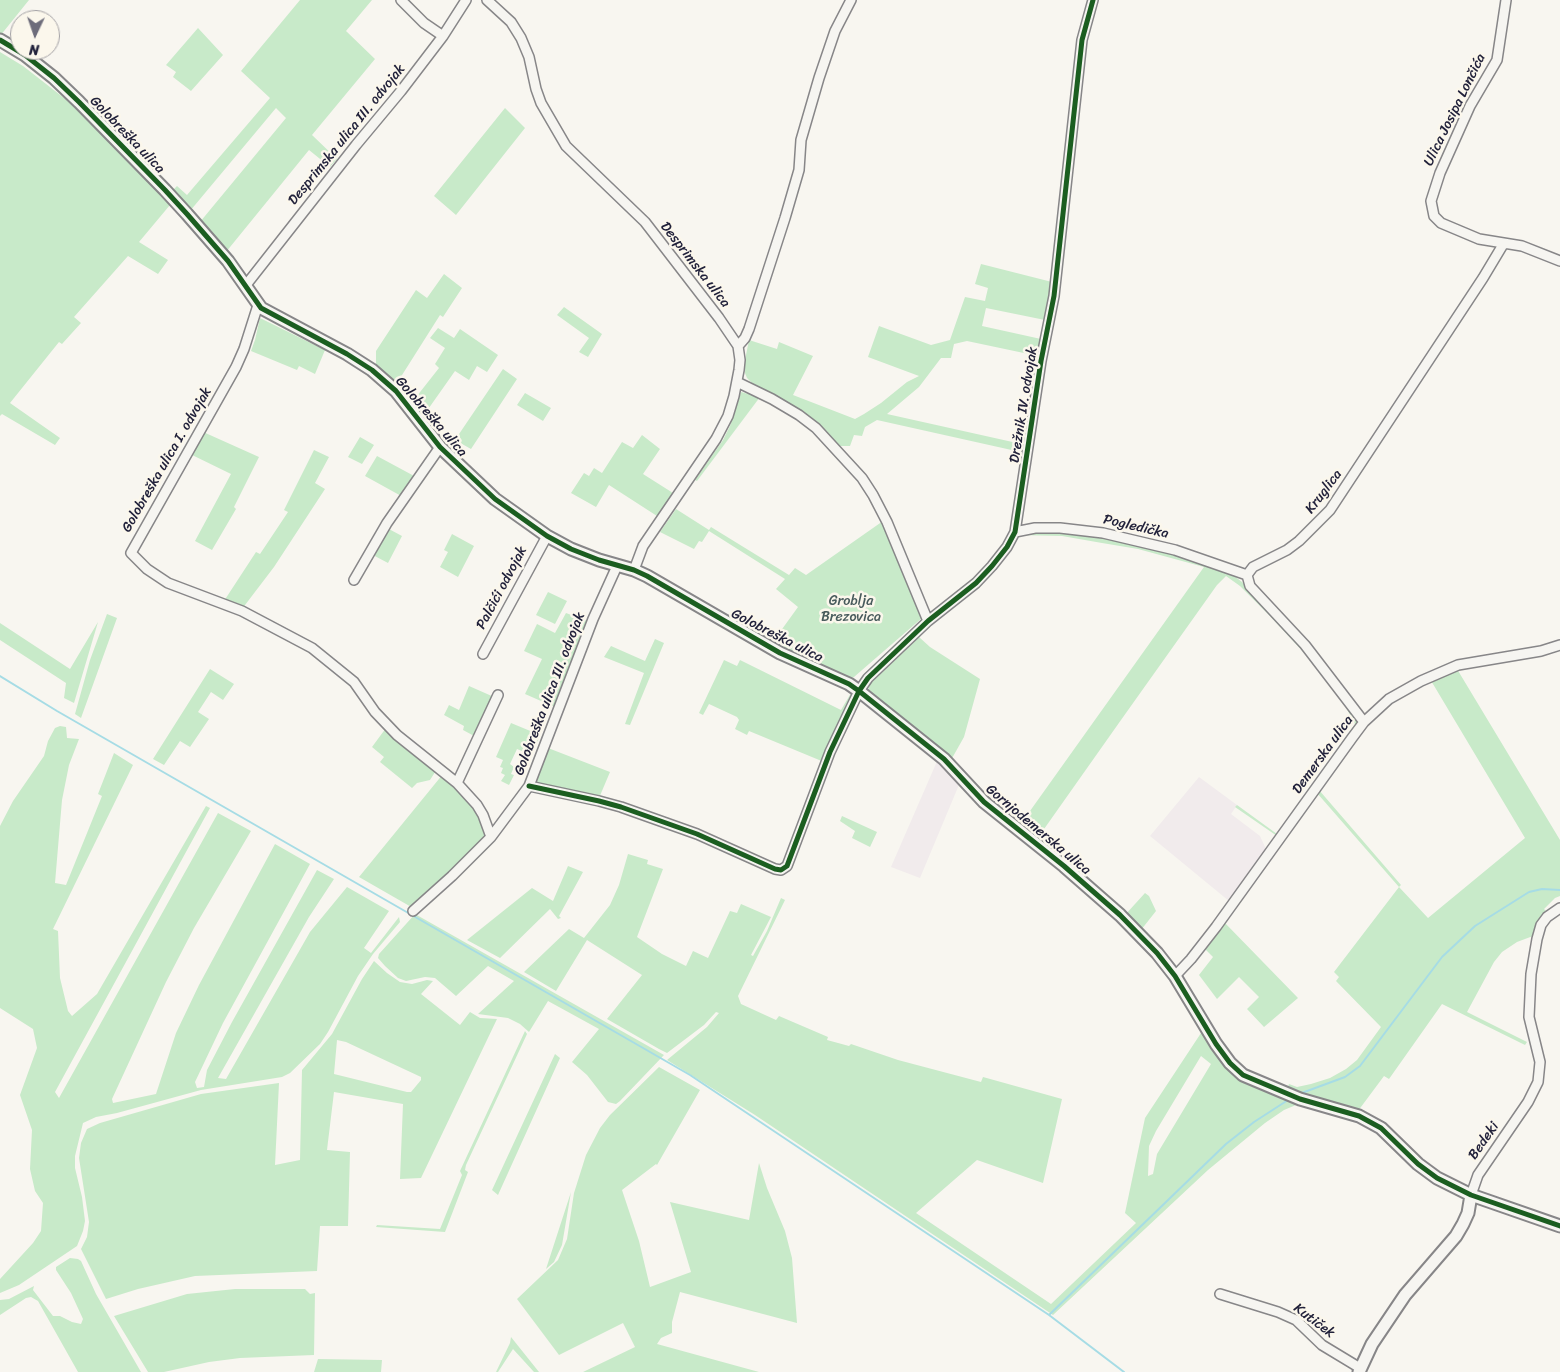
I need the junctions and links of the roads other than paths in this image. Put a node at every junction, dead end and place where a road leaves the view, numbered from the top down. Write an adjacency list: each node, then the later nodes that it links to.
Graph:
1 (401, 0): 7 (street)
2 (466, 0): 7 (street, Desprimska ulica III. odvojak)
3 (488, 0): 13 (street, Desprimska ulica)
4 (851, 0): 13 (street)
5 (1093, 0): 16 (street, Drežnik IV. odvojak)
6 (1506, 0): 9 (street, Ulica Josipa Lončića)
7 (443, 36): 11 (street, Desprimska ulica III. odvojak)
8 (0, 40): 11 (street, Golobreška ulica)
9 (1504, 243): 10 (street, Ulica Josipa Lončića); 20 (street, Kruglica)
10 (1560, 261)
11 (246, 285): 12 (street, Golobreška ulica)
12 (258, 305): 15 (street, Golobreška ulica); 28 (street, Golobreška ulica I. odvojak)
13 (738, 346): 14 (street)
14 (737, 382): 19 (street); 22 (street)
15 (440, 448): 17 (street, Golobreška ulica); 21 (street)
16 (1015, 532): 20 (street, Pogledička); 22 (street, Drežnik IV. odvojak)
17 (547, 536): 18 (street, Golobreška ulica); 24 (street, Palčići odvojak)
18 (617, 566): 19 (street, Golobreška ulica); 29 (street, Golobreška ulica III. odvojak)
19 (634, 570): 25 (street, Golobreška ulica)
20 (1247, 576): 27 (street)
21 (354, 580)
22 (928, 621): 25 (street, Drežnik IV. odvojak)
23 (1560, 645): 27 (street, Demerska ulica)
24 (483, 654)
25 (860, 691): 29 (street, Drežnik IV. odvojak); 33 (street, Gornjodemerska ulica)
26 (498, 695): 28 (street)
27 (1364, 722): 33 (street, Demerska ulica)
28 (457, 783): 30 (street, Golobreška ulica I. odvojak)
29 (529, 786): 30 (street, Golobreška ulica III. odvojak)
30 (491, 837): 32 (street, Golobreška ulica III. odvojak)
31 (1560, 908): 34 (street, Bedeki)
32 (413, 911)
33 (1175, 976): 34 (street, Gornjodemerska ulica)
34 (1472, 1195): 35 (street, Gornjodemerska ulica); 37 (street, Bedeki)
35 (1560, 1226)
36 (1220, 1294): 37 (street, Kutiček)
37 (1359, 1370)

